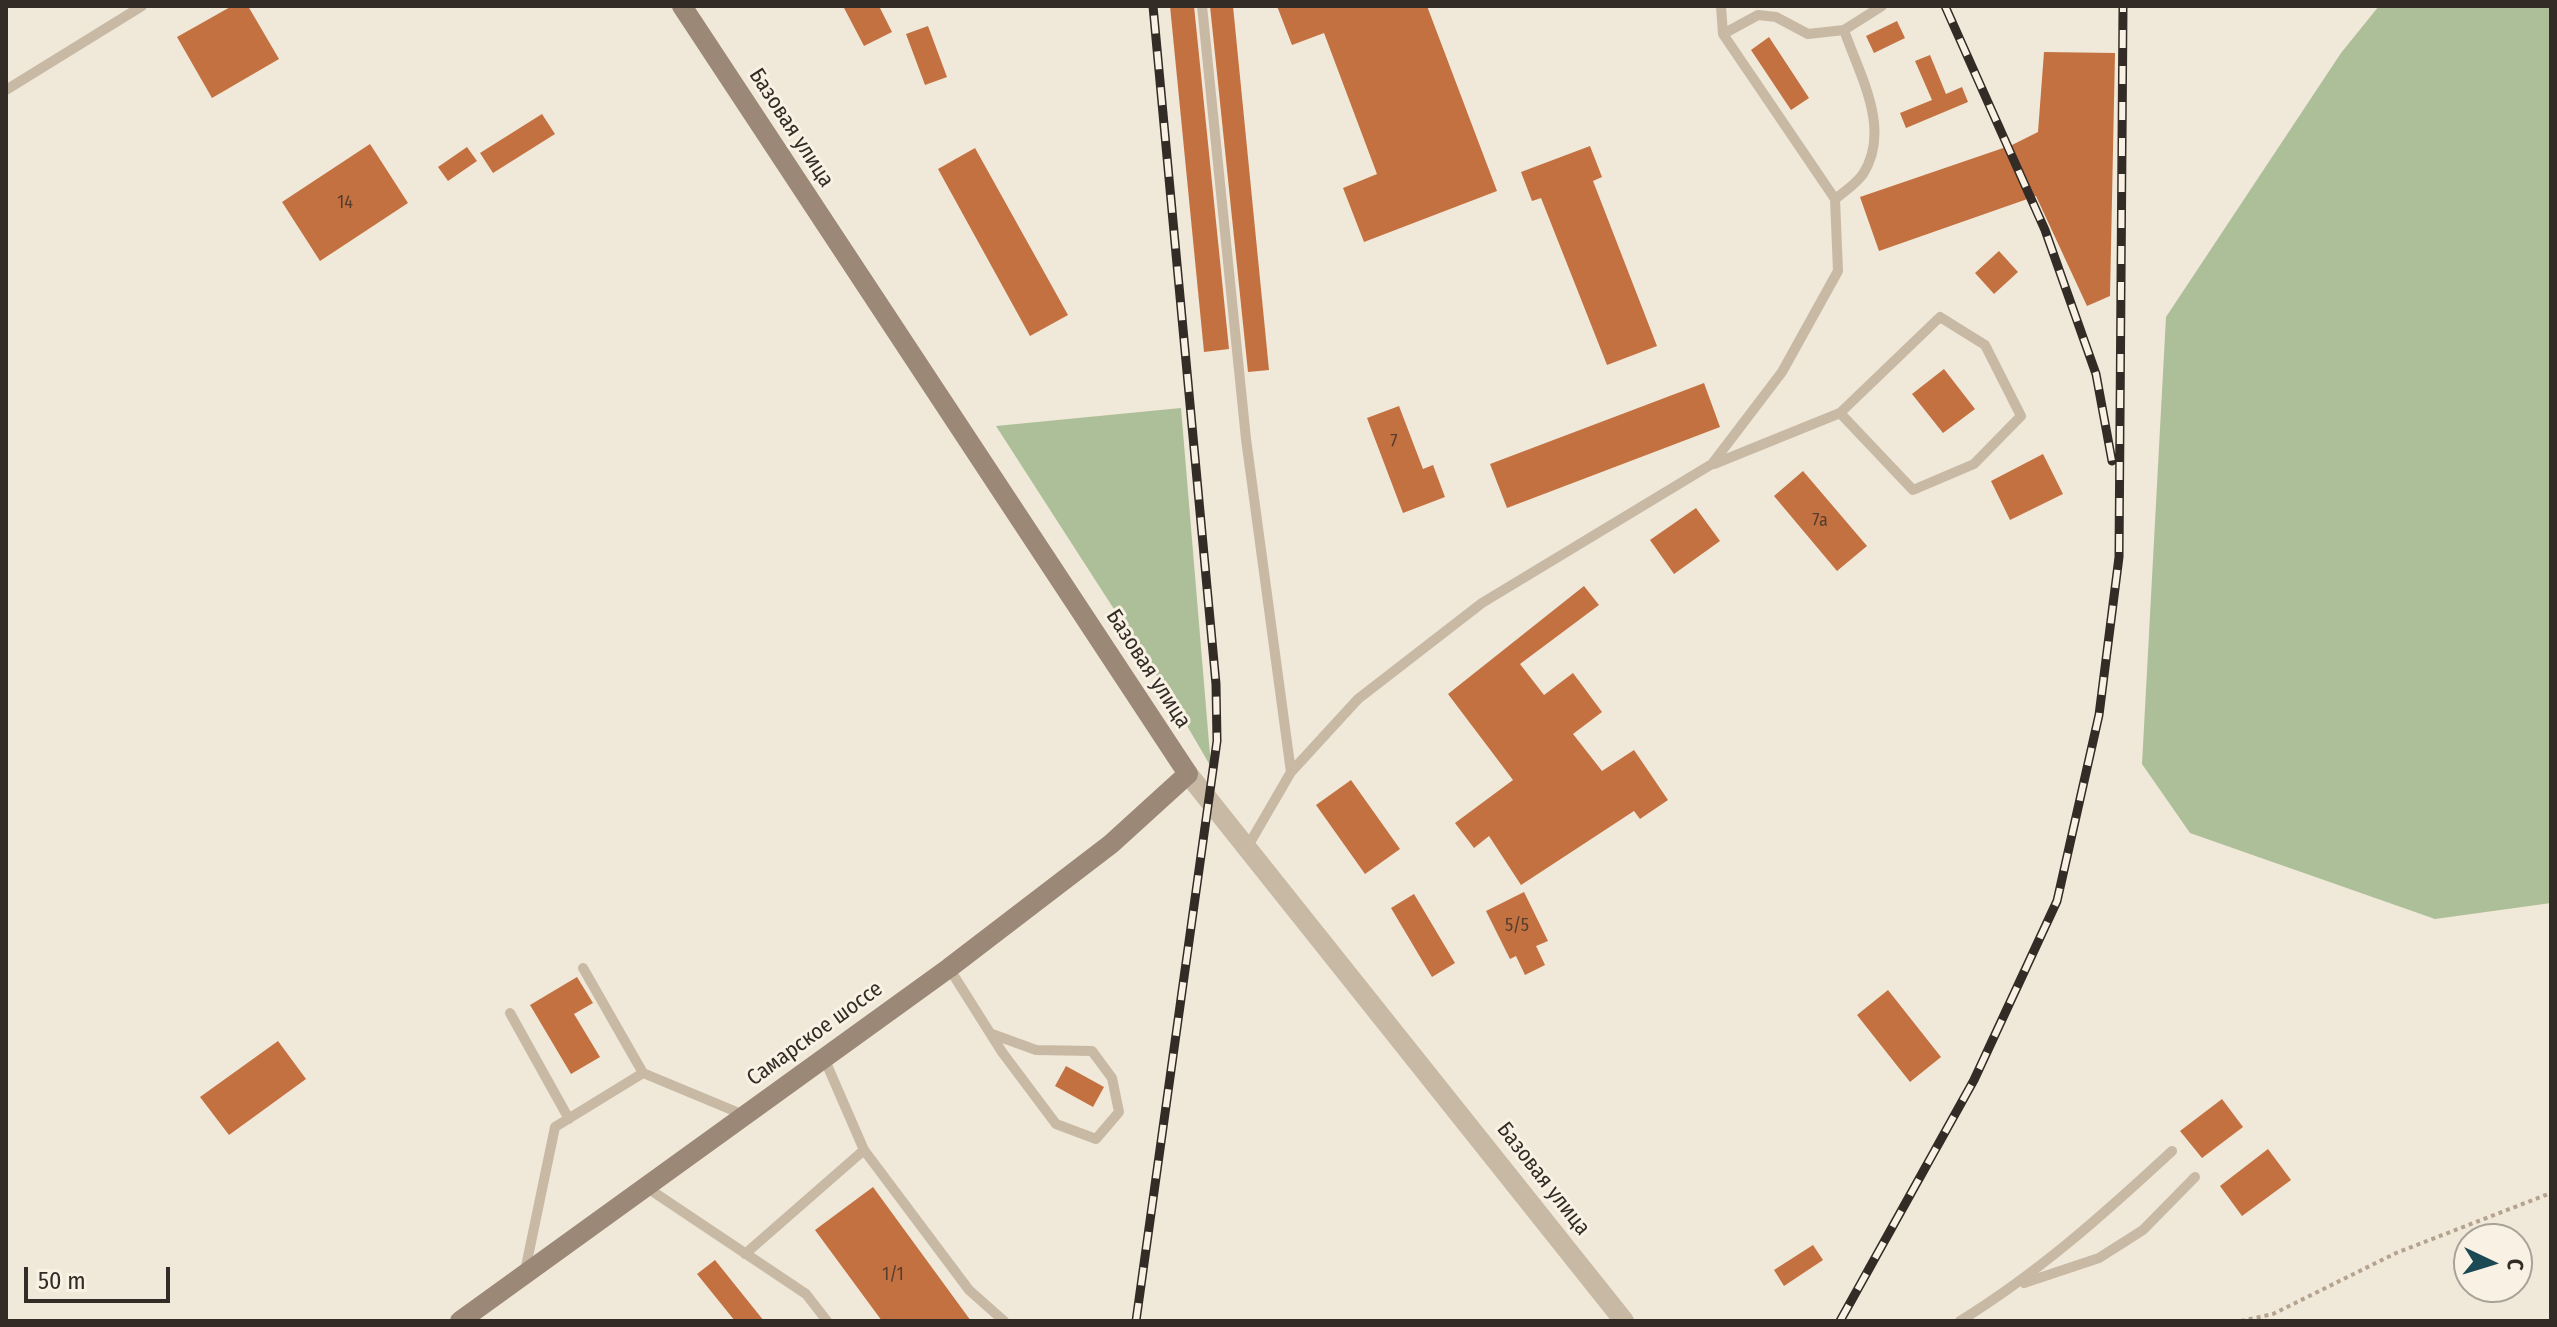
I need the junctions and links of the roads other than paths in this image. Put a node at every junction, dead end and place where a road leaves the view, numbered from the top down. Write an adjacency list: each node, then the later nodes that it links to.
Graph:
1 (142, 6): 9 (lane)
2 (682, 6): 14 (street, Базовая улица)
3 (1202, 6): 13 (lane)
4 (1721, 6): 8 (lane)
5 (1882, 6): 7 (lane)
6 (1757, 10): 7 (lane); 8 (lane)
7 (1844, 30): 10 (lane)
8 (1723, 34): 10 (lane)
9 (6, 90)
10 (1835, 199): 12 (lane)
11 (1840, 413): 11 (lane); 12 (lane)
12 (1712, 464): 13 (lane)
13 (1291, 772): 15 (lane)
14 (1188, 774): 15 (street, Базовая улица); 17 (street, Самарское шоссе)
15 (1248, 846): 34 (street, Базовая улица)
16 (583, 968): 21 (lane)
17 (949, 968): 19 (lane); 20 (street, Самарское шоссе)
18 (510, 1013): 23 (lane)
19 (992, 1034): 19 (lane)
20 (824, 1058): 22 (street, Самарское шоссе); 24 (lane)
21 (643, 1073): 22 (lane); 23 (lane)
22 (744, 1115): 27 (street, Самарское шоссе)
23 (569, 1119): 29 (lane)
24 (864, 1150): 28 (lane); 33 (lane)
25 (2172, 1151): 30 (lane)
26 (2195, 1177): 30 (lane)
27 (645, 1186): 28 (lane); 29 (street, Самарское шоссе)
28 (745, 1254): 32 (lane)
29 (525, 1273): 31 (street, Самарское шоссе)
30 (2018, 1285): 35 (lane)
31 (460, 1321)
32 (827, 1321)
33 (1004, 1321)
34 (1624, 1321)
35 (1960, 1321)

